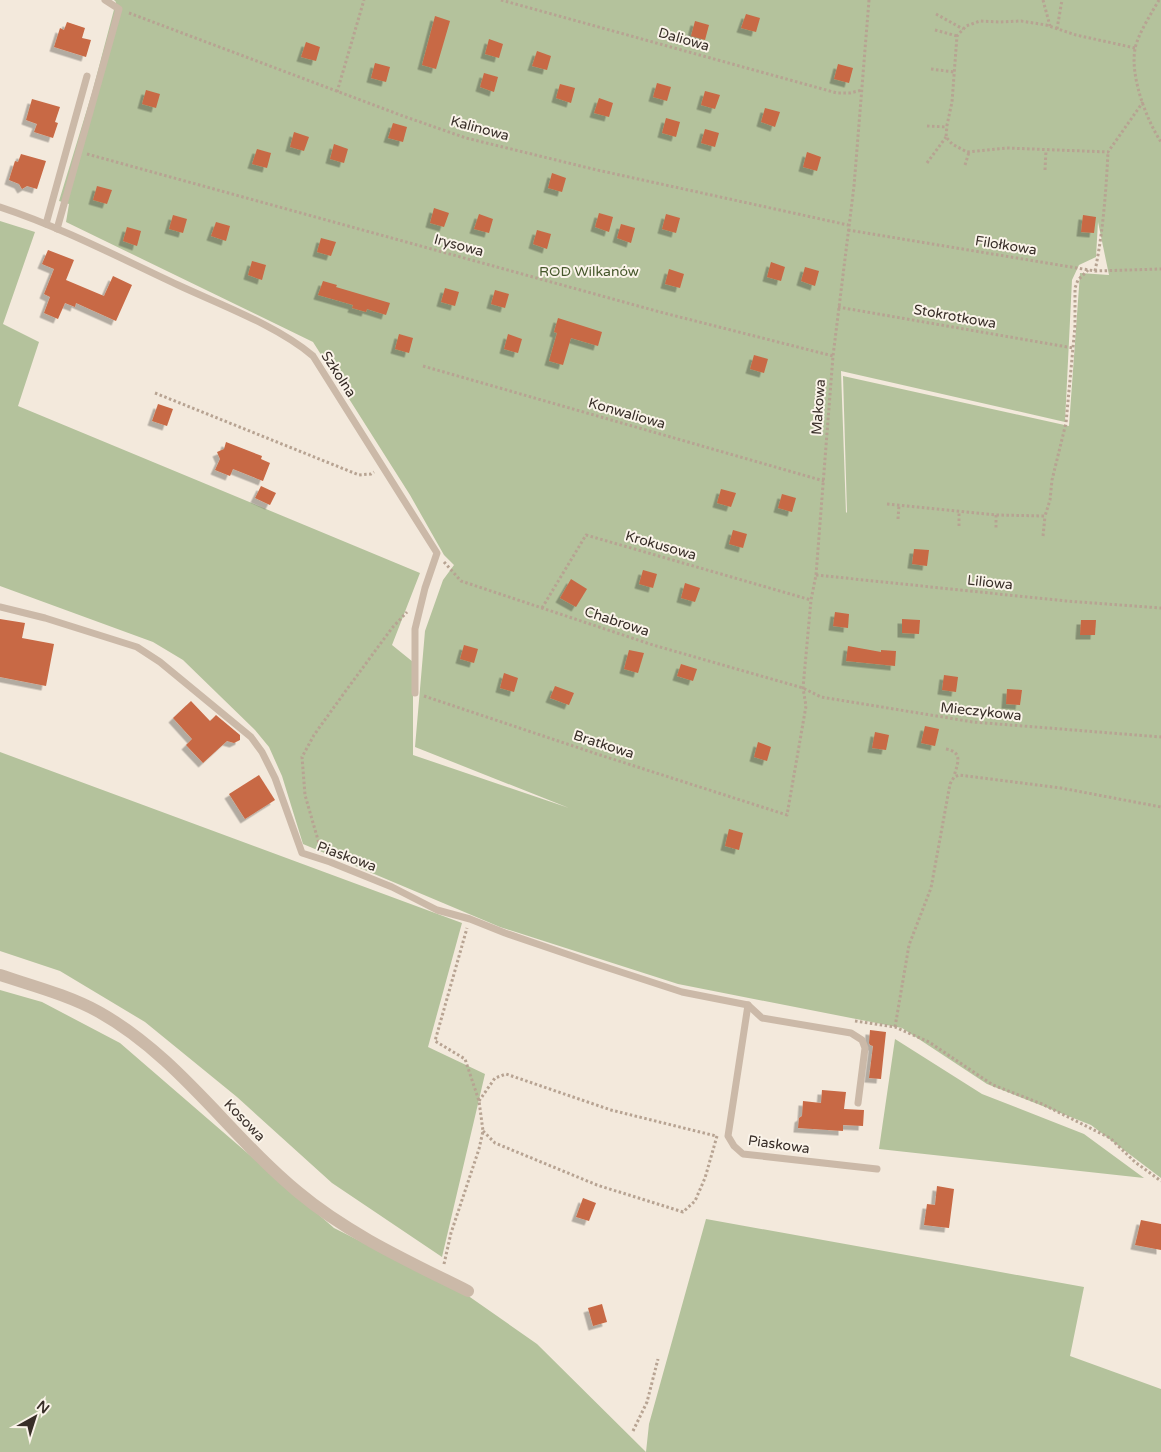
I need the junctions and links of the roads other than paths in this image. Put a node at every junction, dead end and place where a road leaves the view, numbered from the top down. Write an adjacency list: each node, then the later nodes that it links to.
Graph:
1 (105, 0): 5 (lane)
2 (87, 76): 4 (lane)
3 (0, 207): 4 (lane, Szkolna)
4 (46, 224): 5 (lane, Szkolna)
5 (57, 229): 7 (lane, Szkolna)
6 (0, 607): 9 (lane, Piaskowa)
7 (415, 693)
8 (0, 974): 12 (street, Kosowa)
9 (748, 1005): 10 (lane, Piaskowa); 11 (lane, Piaskowa)
10 (858, 1103)
11 (877, 1169)
12 (468, 1290)

